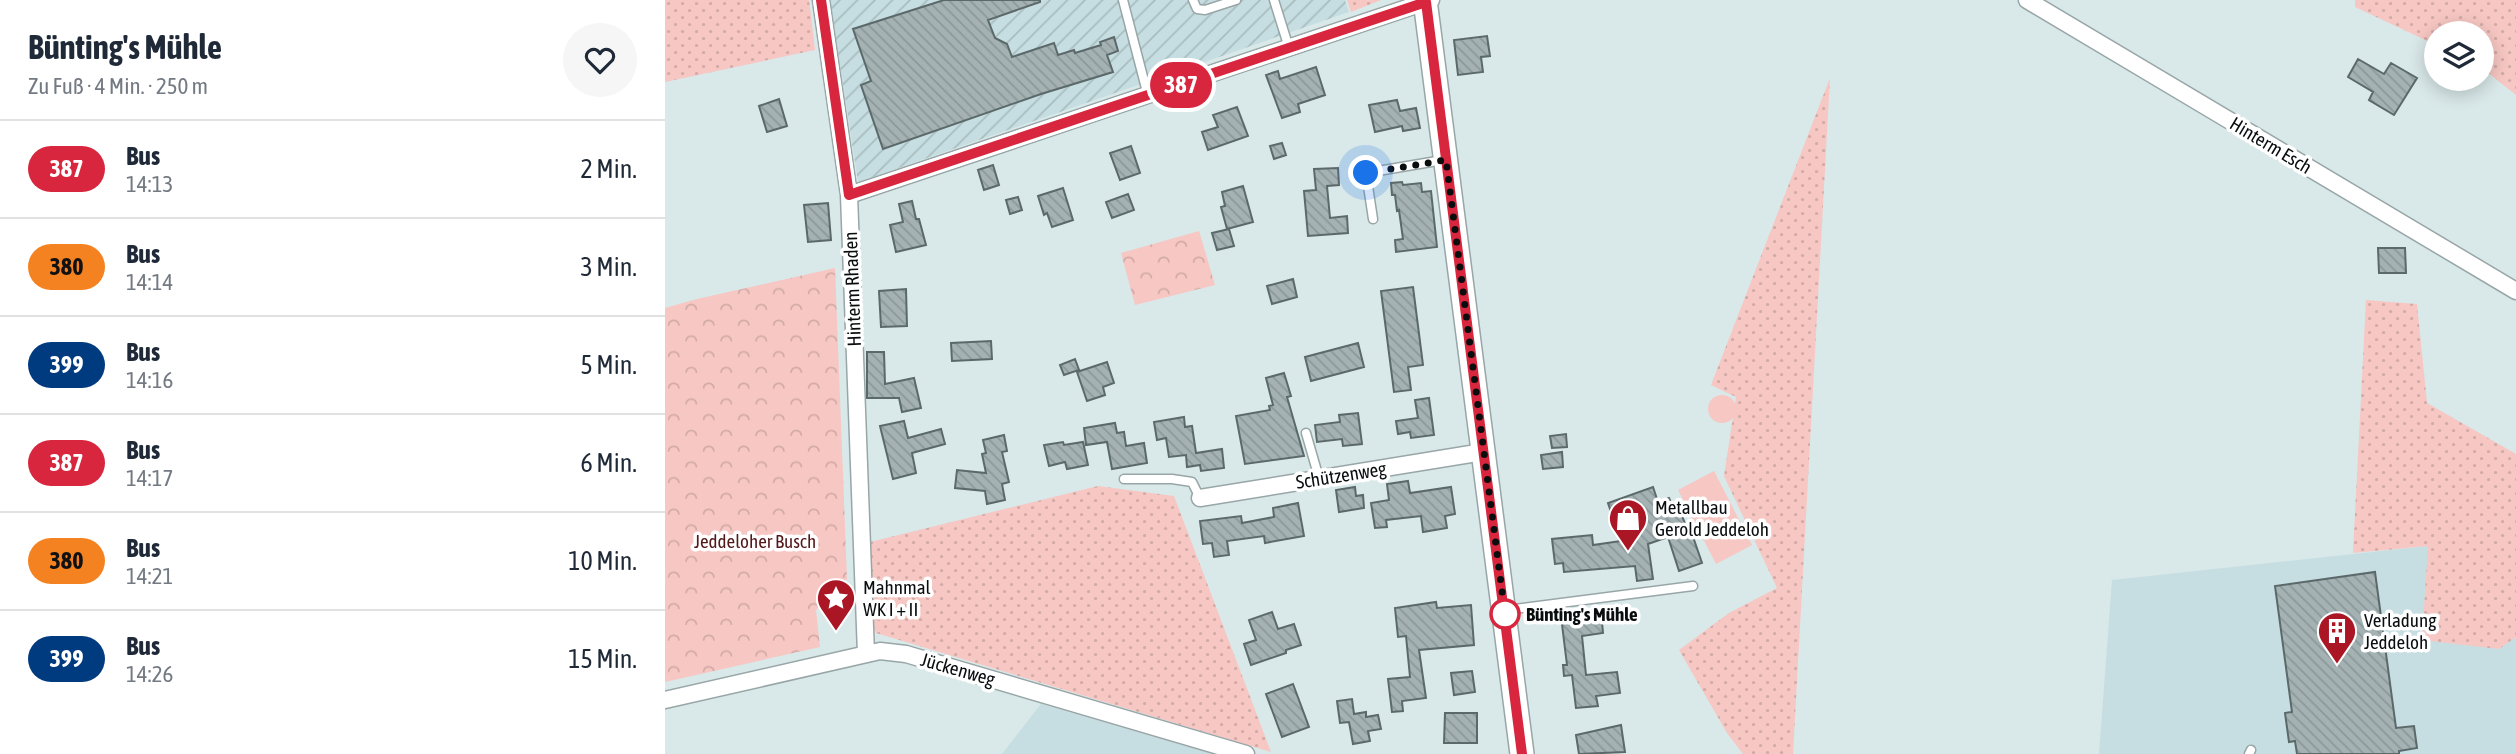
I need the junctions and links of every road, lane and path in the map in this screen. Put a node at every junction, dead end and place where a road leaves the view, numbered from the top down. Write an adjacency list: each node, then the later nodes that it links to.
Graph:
1 (821, 0): 11 (street, Hinterm Rhaden)
2 (1123, 0): 9 (lane)
3 (1193, 0): 4 (lane)
4 (1236, 0)
5 (1274, 0): 8 (lane)
6 (1427, 0): 8 (street); 10 (main road)
7 (2027, 0): 13 (street, Hinterm Esch)
8 (1289, 48): 9 (street)
9 (1148, 96): 11 (street)
10 (1446, 160): 12 (lane); 15 (main road)
11 (849, 195): 21 (street, Hinterm Rhaden)
12 (1373, 219)
13 (2516, 291)
14 (1306, 433): 16 (lane)
15 (1483, 452): 16 (street, Schützenweg); 20 (main road)
16 (1319, 478): 18 (street, Schützenweg)
17 (1124, 479): 18 (lane)
18 (1199, 498)
19 (1693, 586): 20 (lane)
20 (1504, 610): 24 (main road)
21 (866, 654): 22 (street, Jückenweg); 23 (street, Jückenweg)
22 (665, 700)
23 (1246, 754)
24 (1522, 754)

